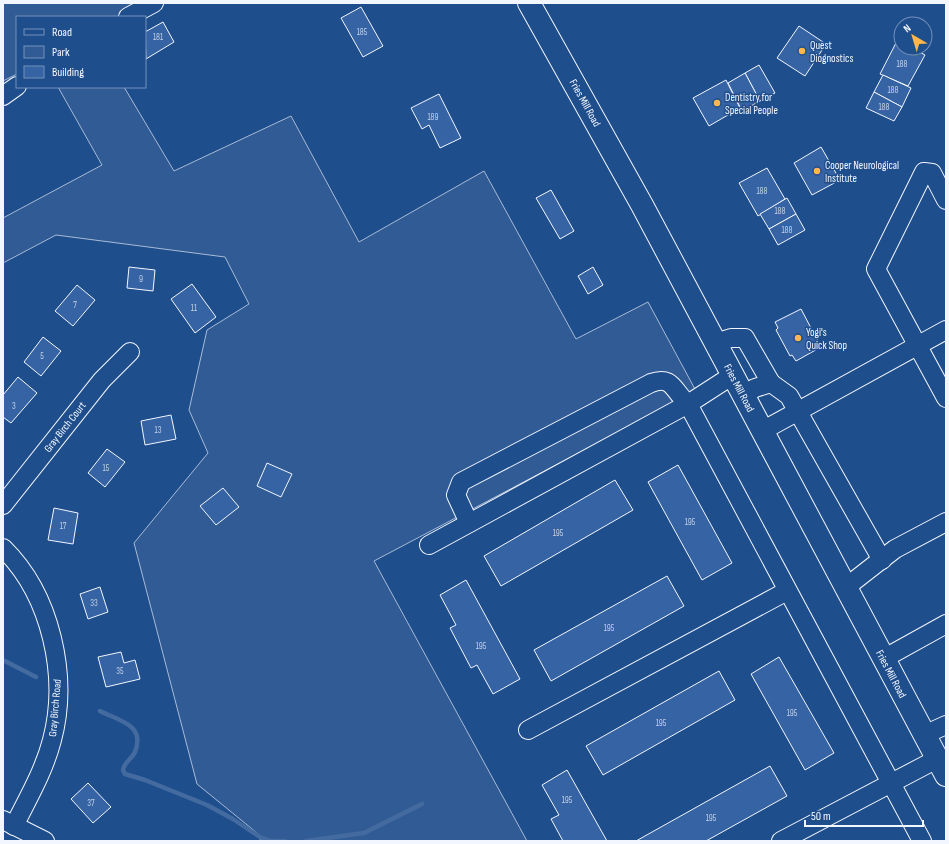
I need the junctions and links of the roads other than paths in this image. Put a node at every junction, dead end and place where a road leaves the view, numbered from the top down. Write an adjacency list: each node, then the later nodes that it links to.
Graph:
1 (154, 3): 3 (street)
2 (529, 3): 8 (main road, Fries Mill Road)
3 (130, 16)
4 (16, 87): 5 (street)
5 (3, 96)
6 (946, 200): 9 (street)
7 (946, 330): 9 (street)
8 (715, 343): 11 (main road, Fries Mill Road); 12 (street)
9 (917, 346): 14 (street); 16 (street)
10 (130, 352): 18 (street, Gray Birch Court)
11 (733, 375): 13 (main road, Fries Mill Road); 15 (street)
12 (771, 383): 13 (street); 16 (street)
13 (743, 395): 17 (main road, Fries Mill Road)
14 (946, 398)
15 (688, 404): 20 (street); 20 (street); 25 (street)
16 (799, 411): 17 (street); 23 (street)
17 (762, 431): 24 (main road, Fries Mill Road)
18 (3, 505)
19 (946, 522): 23 (street)
20 (469, 523): 21 (street)
21 (429, 545)
22 (3, 548): 33 (street, Gray Birch Road)
23 (882, 560): 24 (street)
24 (845, 588): 27 (main road, Fries Mill Road)
25 (787, 592): 29 (street); 32 (street)
26 (946, 624): 27 (street)
27 (883, 659): 30 (main road, Fries Mill Road)
28 (946, 725): 30 (street)
29 (528, 730)
30 (924, 735): 31 (main road, Fries Mill Road)
31 (942, 767): 32 (street)
32 (890, 782): 35 (street); 36 (street)
33 (9, 823): 34 (street)
34 (45, 841)
35 (781, 841)
36 (922, 841)

